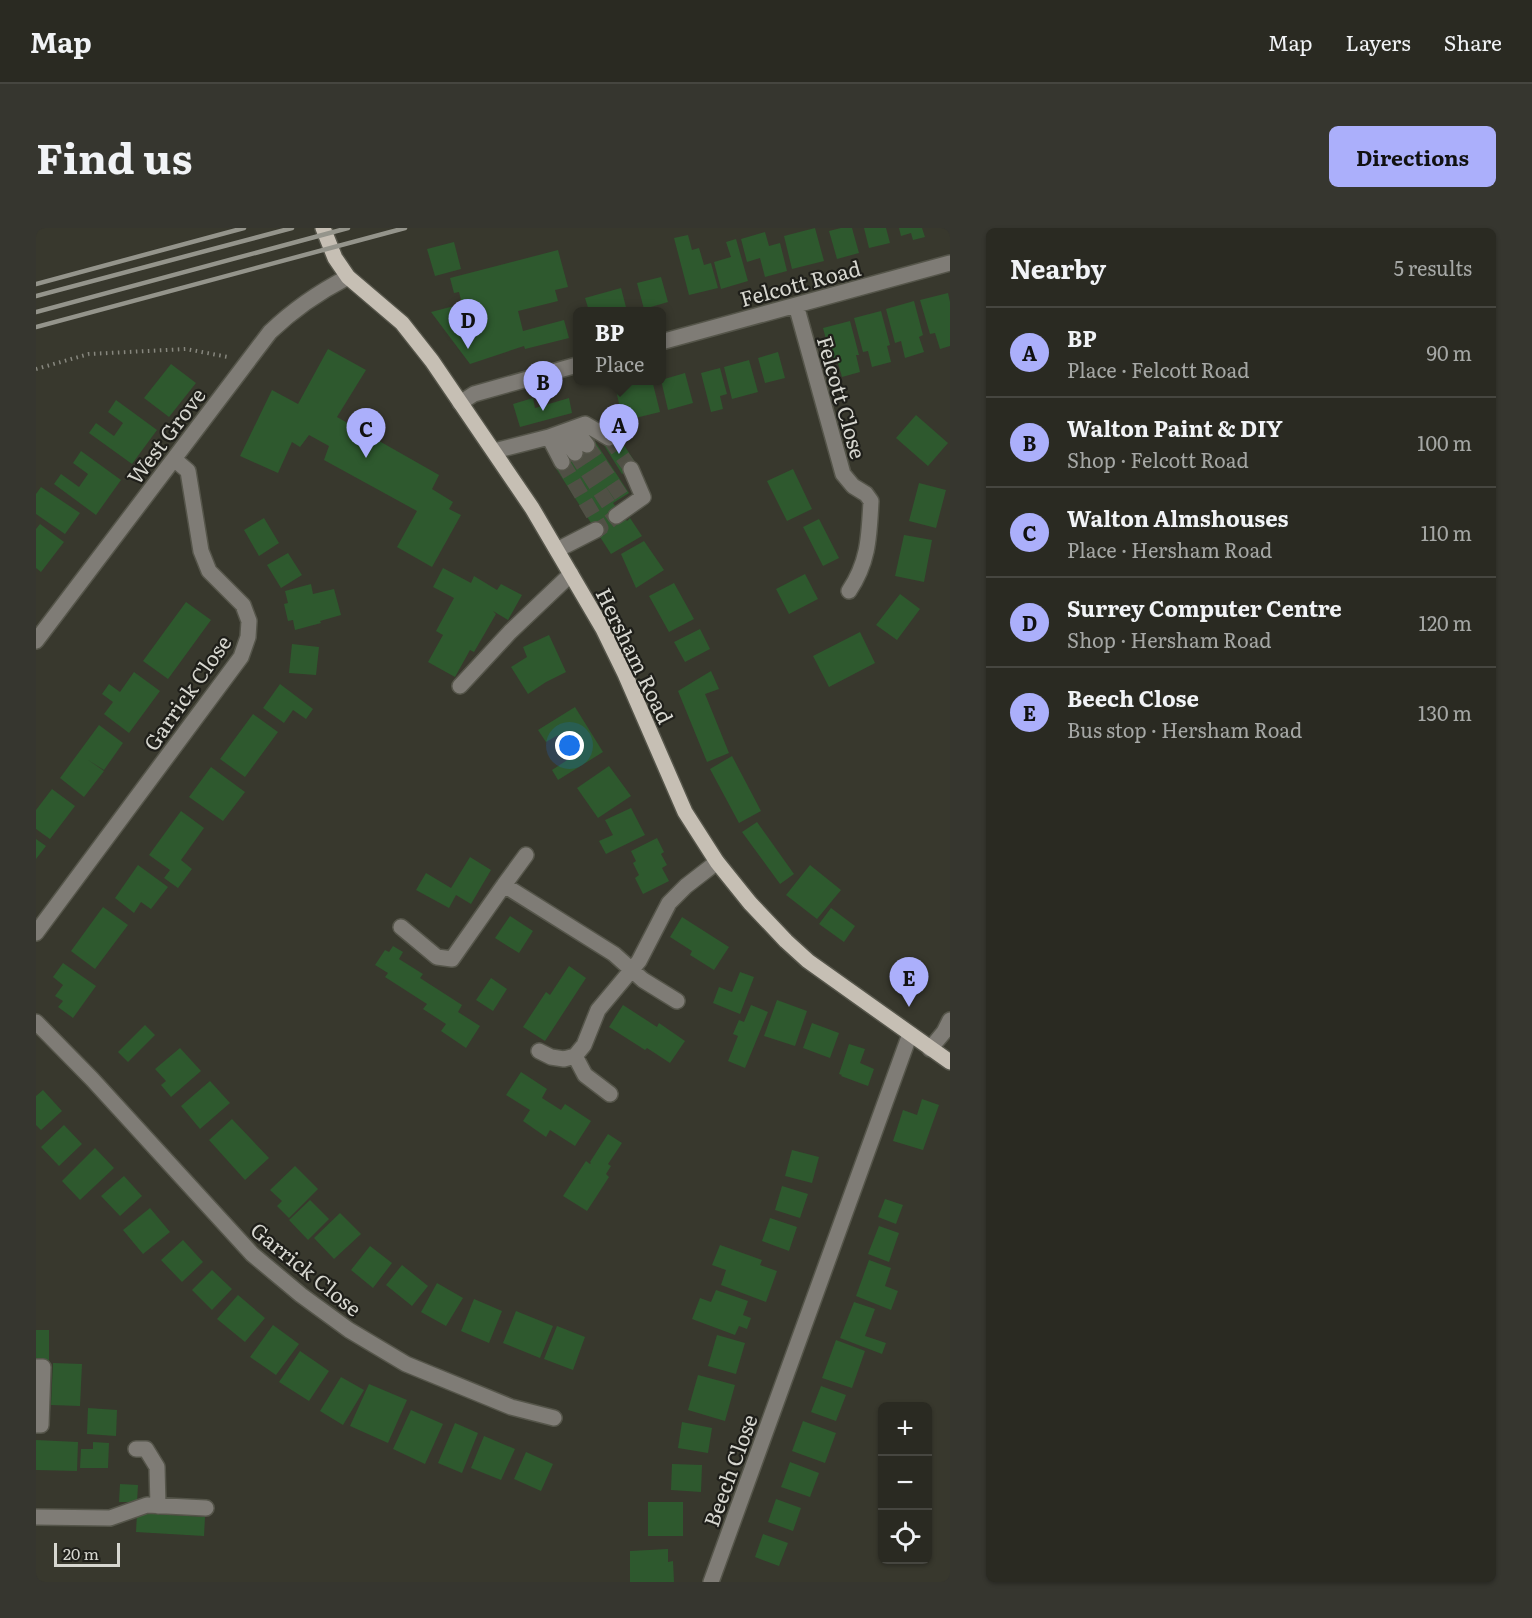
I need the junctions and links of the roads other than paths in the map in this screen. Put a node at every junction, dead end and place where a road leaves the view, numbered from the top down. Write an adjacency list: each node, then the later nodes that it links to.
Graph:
1 (323, 228): 3 (main road, Hersham Road)
2 (950, 263): 4 (street, Felcott Road)
3 (348, 277): 7 (main road, Hersham Road); 12 (street, West Grove)
4 (796, 305): 5 (street, Felcott Road); 19 (street, Felcott Close)
5 (666, 341)
6 (573, 366): 7 (street)
7 (460, 403): 11 (main road, Hersham Road)
8 (561, 433): 9 (street); 10 (street); 11 (street); 13 (street)
9 (609, 438)
10 (581, 449)
11 (494, 451): 17 (main road, Hersham Road)
12 (174, 459): 20 (street, West Grove); 26 (street, Garrick Close)
13 (562, 462)
14 (631, 469): 15 (street)
15 (622, 507)
16 (596, 531): 17 (street)
17 (557, 550): 18 (main road, Hersham Road)
18 (571, 574): 21 (street); 23 (main road, Hersham Road)
19 (849, 591)
20 (36, 641)
21 (460, 686)
22 (526, 855): 24 (street)
23 (717, 862): 27 (street); 31 (main road, Hersham Road)
24 (504, 885): 25 (street); 27 (street)
25 (401, 927)
26 (36, 933)
27 (632, 970): 28 (street); 34 (street)
28 (677, 1001)
29 (950, 1020): 32 (street)
30 (36, 1022): 38 (street, Garrick Close)
31 (910, 1034): 32 (main road, Hersham Road); 44 (street, Beech Close)
32 (930, 1049): 35 (main road, Hersham Road)
33 (539, 1051): 34 (street)
34 (575, 1056): 36 (street)
35 (950, 1062)
36 (610, 1094)
37 (36, 1367): 39 (street)
38 (554, 1418)
39 (36, 1425)
40 (136, 1449): 41 (street)
41 (158, 1506): 42 (street); 43 (street)
42 (206, 1508)
43 (36, 1517)
44 (711, 1582)

